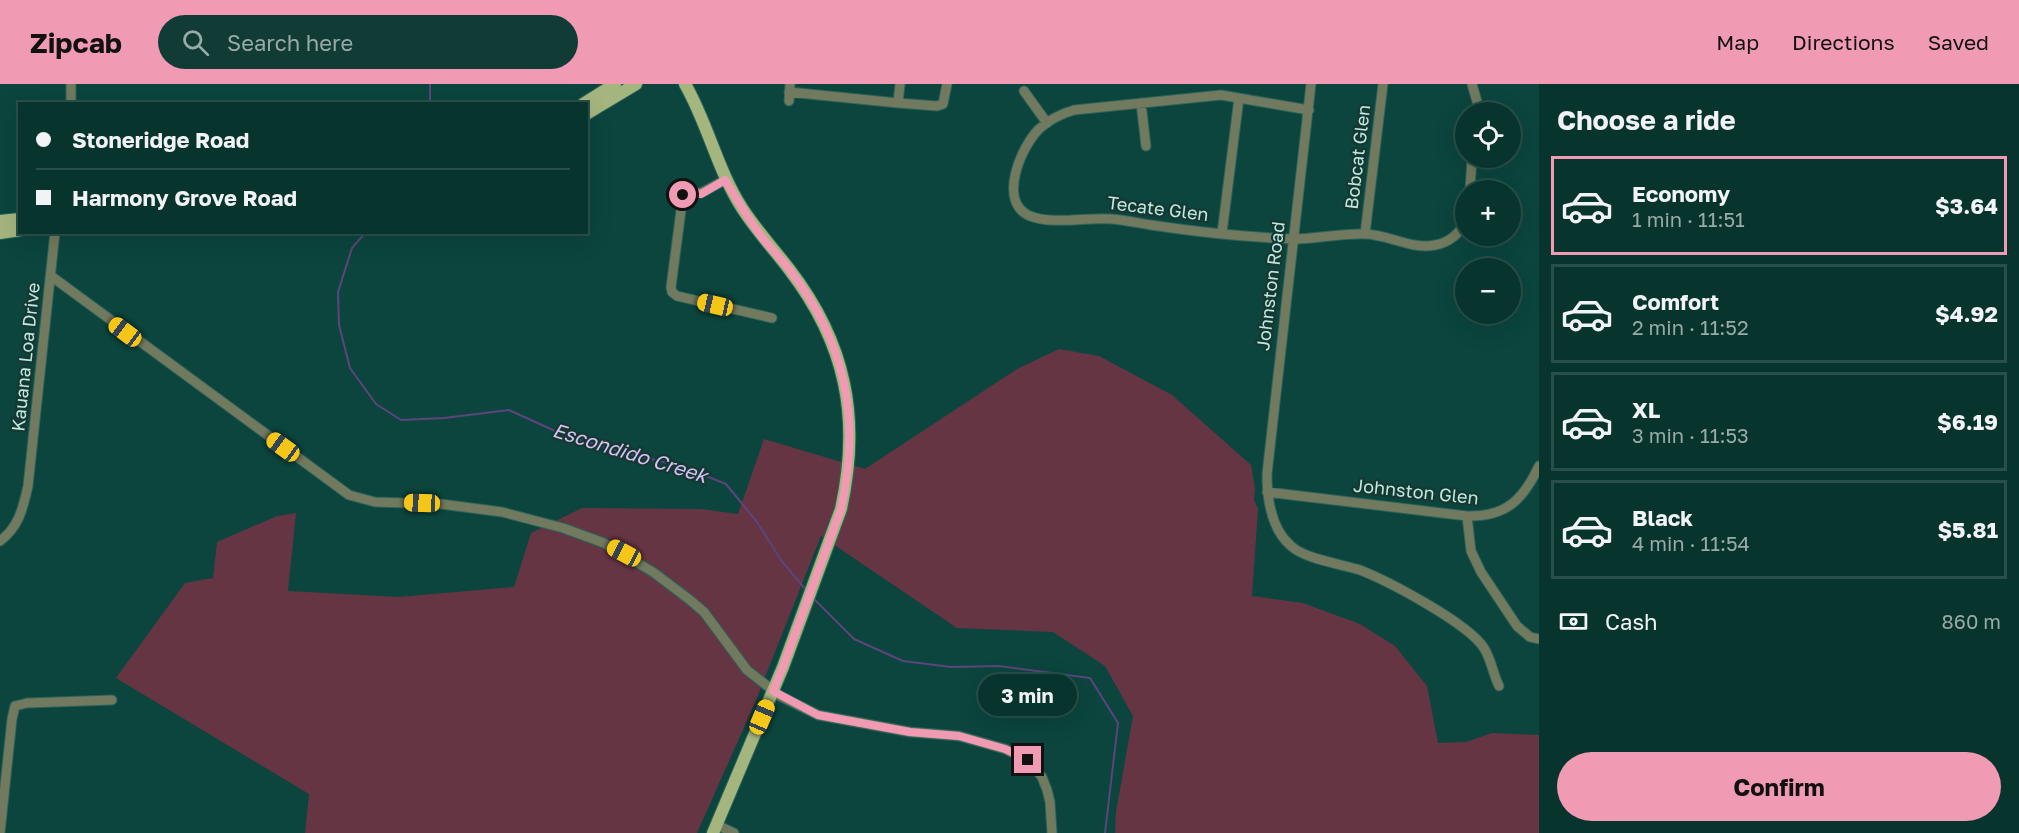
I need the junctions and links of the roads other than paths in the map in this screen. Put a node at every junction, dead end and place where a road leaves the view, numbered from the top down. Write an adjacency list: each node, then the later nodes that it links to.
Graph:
1 (71, 84): 13 (street)
2 (615, 84): 14 (main road)
3 (636, 84): 19 (main road)
4 (686, 84): 22 (main road)
5 (900, 84): 16 (street)
6 (947, 84): 16 (street)
7 (1311, 84): 18 (street, Johnston Road)
8 (1383, 84): 30 (street, Bobcat Glen)
9 (1472, 84): 15 (street)
10 (1024, 91): 20 (street)
11 (789, 92): 16 (street)
12 (1239, 98): 17 (street); 18 (street); 27 (street)
13 (71, 102)
14 (586, 102)
15 (1477, 102)
16 (898, 103)
17 (1142, 103): 20 (street); 21 (street)
18 (1309, 110): 31 (street, Johnston Road)
19 (588, 113)
20 (1047, 123): 27 (street, Tecate Glen)
21 (1146, 146)
22 (725, 180): 33 (street); 40 (main road)
23 (18, 219): 24 (main road)
24 (0, 221)
25 (18, 230): 26 (main road)
26 (0, 233)
27 (1222, 233): 31 (street, Tecate Glen)
28 (1455, 233): 30 (street, Tecate Glen)
29 (55, 234): 32 (street, Kauana Loa Drive)
30 (1365, 234): 31 (street, Tecate Glen)
31 (1293, 239): 35 (street, Johnston Road)
32 (51, 276): 37 (street, Kauana Loa Drive); 40 (street)
33 (772, 318)
34 (1539, 466): 36 (street, Johnston Glen)
35 (1267, 492): 36 (street, Johnston Glen); 39 (street, Johnston Road)
36 (1467, 516): 38 (street)
37 (0, 541)
38 (1539, 639)
39 (1498, 686)
40 (773, 691): 42 (main road); 45 (street)
41 (112, 700): 43 (street)
42 (715, 829): 44 (street)
43 (0, 833)
44 (734, 833)
45 (1052, 833)

